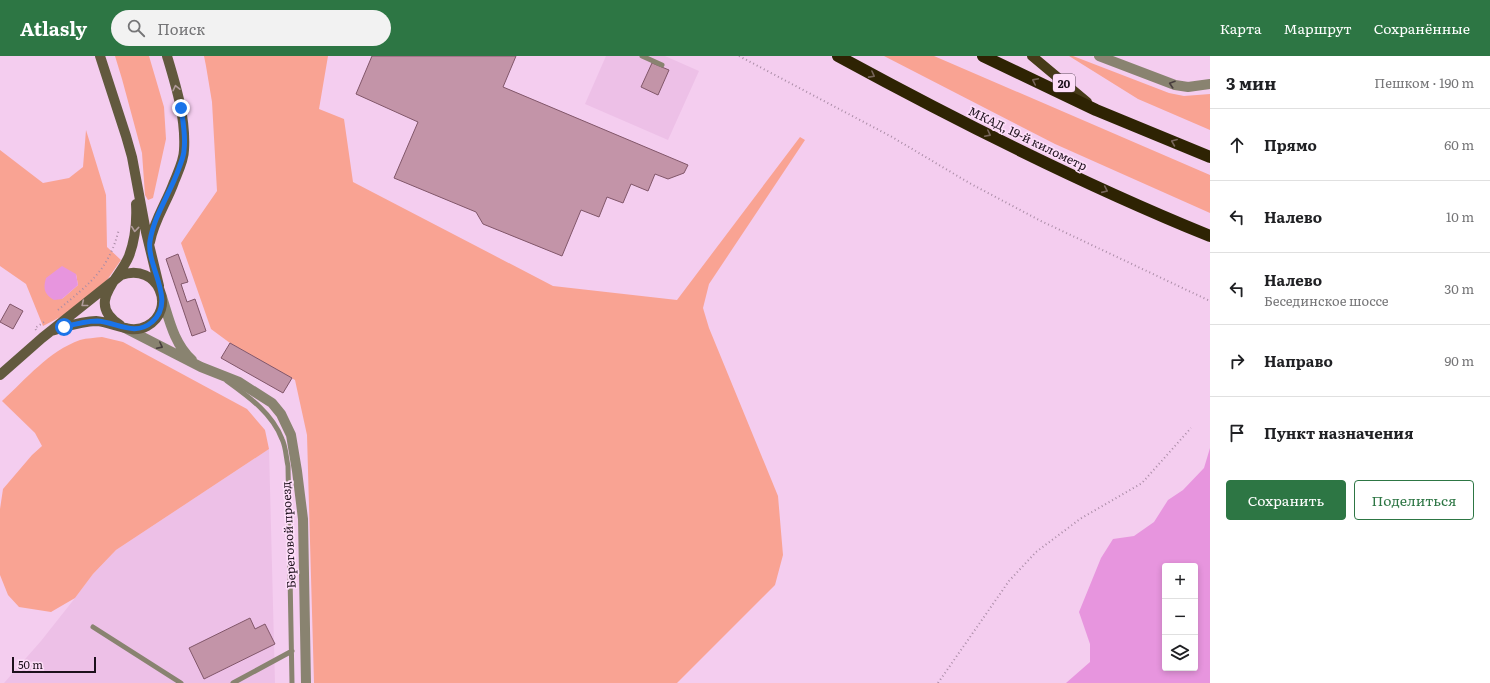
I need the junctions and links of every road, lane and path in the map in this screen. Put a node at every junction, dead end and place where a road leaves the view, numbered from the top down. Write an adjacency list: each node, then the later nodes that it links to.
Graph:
1 (100, 56): 13 (street)
2 (167, 56): 16 (street, one-way to 2)
3 (642, 56): 9 (lane)
4 (739, 56): 19 (path)
5 (838, 56): 15 (highway, МКАД, 19-й километр, one-way to 15)
6 (983, 56): 11 (highway, one-way to 6)
7 (1032, 56): 11 (main road, 20)
8 (1099, 56): 10 (street, one-way to 8)
9 (662, 65)
10 (1210, 84)
11 (1096, 110): 12 (highway, one-way to 11)
12 (1210, 156)
13 (135, 176): 16 (street); 17 (street, one-way to 17)
14 (119, 228): 20 (path)
15 (1210, 236)
16 (149, 246): 18 (street)
17 (115, 280): 18 (street); 22 (street); 23 (street, one-way to 23)
18 (162, 295): 22 (street); 25 (street)
19 (1210, 301)
20 (53, 315)
21 (48, 319): 24 (path)
22 (126, 328): 23 (street); 25 (street, one-way to 25)
23 (52, 331): 24 (street)
24 (42, 338): 26 (street)
25 (201, 367): 27 (street, Береговой проезд)
26 (0, 375)
27 (220, 376): 30 (lane); 34 (street, Береговой проезд)
28 (1191, 428): 35 (path)
29 (93, 628): 31 (lane)
30 (292, 651): 32 (lane); 33 (lane)
31 (181, 683)
32 (233, 683)
33 (292, 683)
34 (306, 683)
35 (938, 683)

